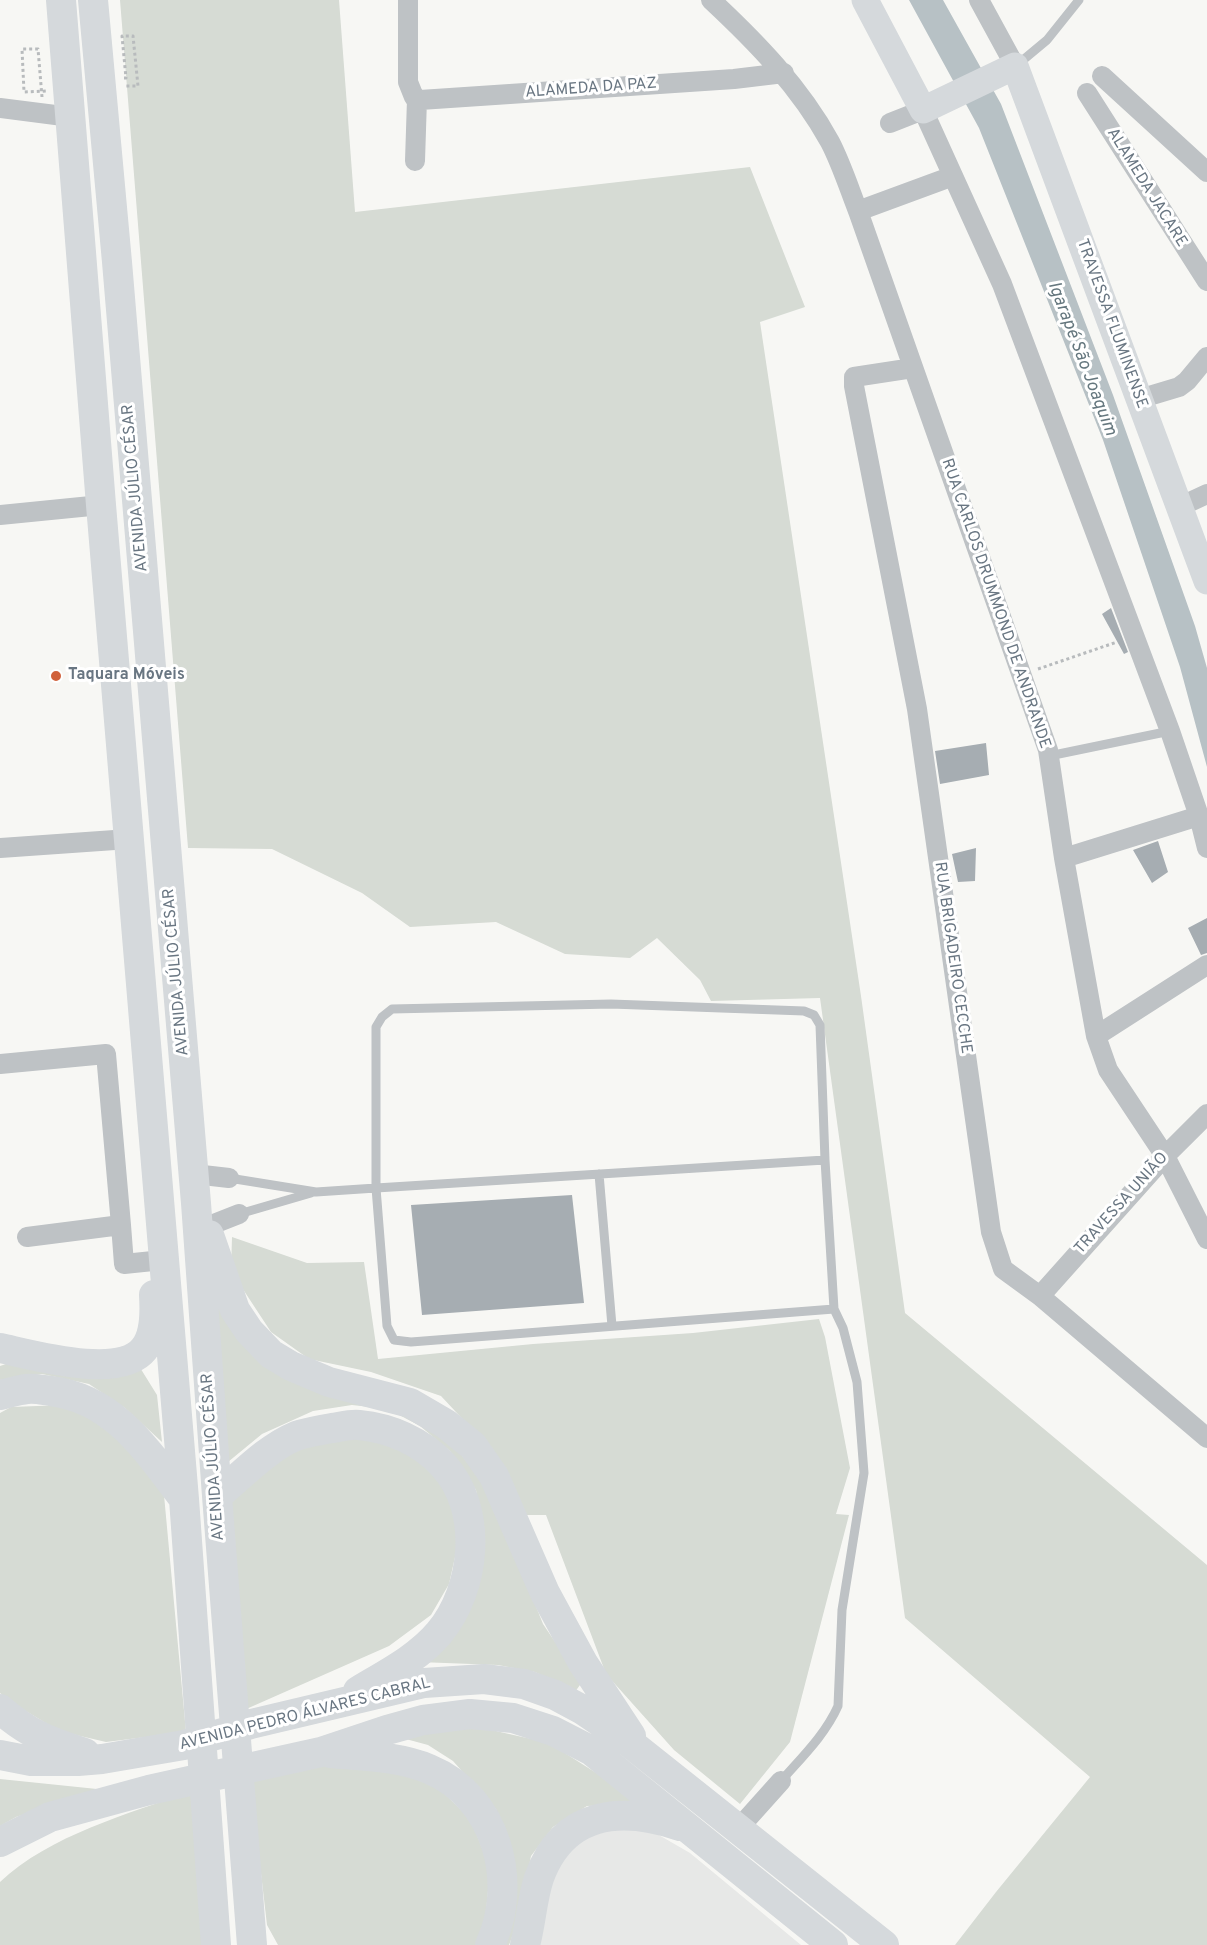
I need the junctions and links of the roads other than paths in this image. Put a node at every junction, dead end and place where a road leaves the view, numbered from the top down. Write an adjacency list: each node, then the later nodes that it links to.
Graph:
1 (61, 0): 15 (main road, AVENIDA JÚLIO CÉSAR)
2 (93, 0): 48 (main road, AVENIDA JÚLIO CÉSAR)
3 (408, 0): 11 (street)
4 (711, 0): 9 (street, RUA CARLOS DRUMMOND DE ANDRANDE)
5 (866, 0): 13 (street)
6 (979, 0): 8 (street)
7 (1079, 0): 8 (lane)
8 (1005, 70): 13 (street); 24 (street, TRAVESSA FLUMINENSE)
9 (784, 73): 11 (street, ALAMEDA DA PAZ); 20 (street, RUA CARLOS DRUMMOND DE ANDRANDE)
10 (1102, 76): 18 (street)
11 (413, 90): 17 (street)
12 (1087, 93): 21 (street, ALAMEDA JACARE)
13 (932, 105): 16 (street); 19 (street)
14 (0, 108): 15 (street)
15 (57, 115): 26 (main road, AVENIDA JÚLIO CÉSAR)
16 (890, 123)
17 (416, 161)
18 (1207, 172)
19 (953, 176): 20 (street); 30 (street)
20 (858, 211): 23 (street, RUA CARLOS DRUMMOND DE ANDRANDE)
21 (1207, 281)
22 (1207, 357): 24 (street)
23 (912, 368): 31 (street, RUA CARLOS DRUMMOND DE ANDRANDE); 54 (street, RUA BRIGADEIRO CECCHE)
24 (1139, 399): 27 (street, TRAVESSA FLUMINENSE)
25 (1207, 494): 27 (street)
26 (101, 506): 28 (street); 33 (main road, AVENIDA JÚLIO CÉSAR)
27 (1179, 507): 29 (street, TRAVESSA FLUMINENSE)
28 (0, 514)
29 (1207, 581)
30 (1170, 731): 31 (lane); 32 (street)
31 (1048, 756): 36 (street, RUA CARLOS DRUMMOND DE ANDRANDE)
32 (1199, 816): 35 (street); 36 (street)
33 (129, 839): 34 (street); 43 (main road, AVENIDA JÚLIO CÉSAR)
34 (0, 848)
35 (1207, 848)
36 (1064, 858): 38 (street, RUA CARLOS DRUMMOND DE ANDRANDE)
37 (1207, 965): 38 (street)
38 (1096, 1036): 41 (street, RUA CARLOS DRUMMOND DE ANDRANDE)
39 (0, 1064): 50 (street)
40 (1207, 1114): 41 (street, TRAVESSA UNIÃO)
41 (1165, 1156): 52 (street, RUA CARLOS DRUMMOND DE ANDRANDE); 54 (street, TRAVESSA UNIÃO)
42 (825, 1160): 44 (lane); 46 (lane); 55 (lane)
43 (156, 1168): 53 (main road); 61 (main road, AVENIDA JÚLIO CÉSAR)
44 (599, 1174): 46 (lane); 56 (lane)
45 (228, 1178): 47 (lane); 48 (street)
46 (376, 1188): 47 (lane); 56 (lane)
47 (316, 1192): 49 (lane)
48 (199, 1202): 49 (street); 60 (main road, AVENIDA JÚLIO CÉSAR); 65 (main road)
49 (239, 1214)
50 (121, 1225): 51 (street); 53 (street)
51 (27, 1238)
52 (1207, 1239)
53 (153, 1261): 57 (main road)
54 (1040, 1296): 59 (street, RUA BRIGADEIRO CECCHE)
55 (834, 1309): 56 (lane); 68 (lane)
56 (612, 1326)
57 (0, 1348)
58 (0, 1395): 61 (main road)
59 (1207, 1438)
60 (217, 1496): 62 (main road); 74 (main road, AVENIDA JÚLIO CÉSAR)
61 (184, 1499): 75 (main road, AVENIDA JÚLIO CÉSAR)
62 (338, 1704): 65 (main road, AVENIDA PEDRO ÁLVARES CABRAL); 67 (main road, AVENIDA PEDRO ÁLVARES CABRAL)
63 (0, 1709): 67 (main road)
64 (321, 1752): 69 (main road, AVENIDA PEDRO ÁLVARES CABRAL); 71 (main road, AVENIDA PEDRO ÁLVARES CABRAL); 76 (main road)
65 (643, 1753): 70 (main road, AVENIDA PEDRO ÁLVARES CABRAL)
66 (0, 1755): 67 (main road, AVENIDA PEDRO ÁLVARES CABRAL)
67 (102, 1759)
68 (781, 1781): 70 (street)
69 (149, 1790): 72 (main road, AVENIDA PEDRO ÁLVARES CABRAL); 73 (main road)
70 (738, 1829): 79 (main road, AVENIDA PEDRO ÁLVARES CABRAL)
71 (692, 1830): 77 (main road); 78 (main road, AVENIDA PEDRO ÁLVARES CABRAL)
72 (0, 1842)
73 (0, 1863)
74 (252, 1944)
75 (216, 1945)
76 (490, 1945)
77 (525, 1945)
78 (833, 1945)
79 (884, 1945)

